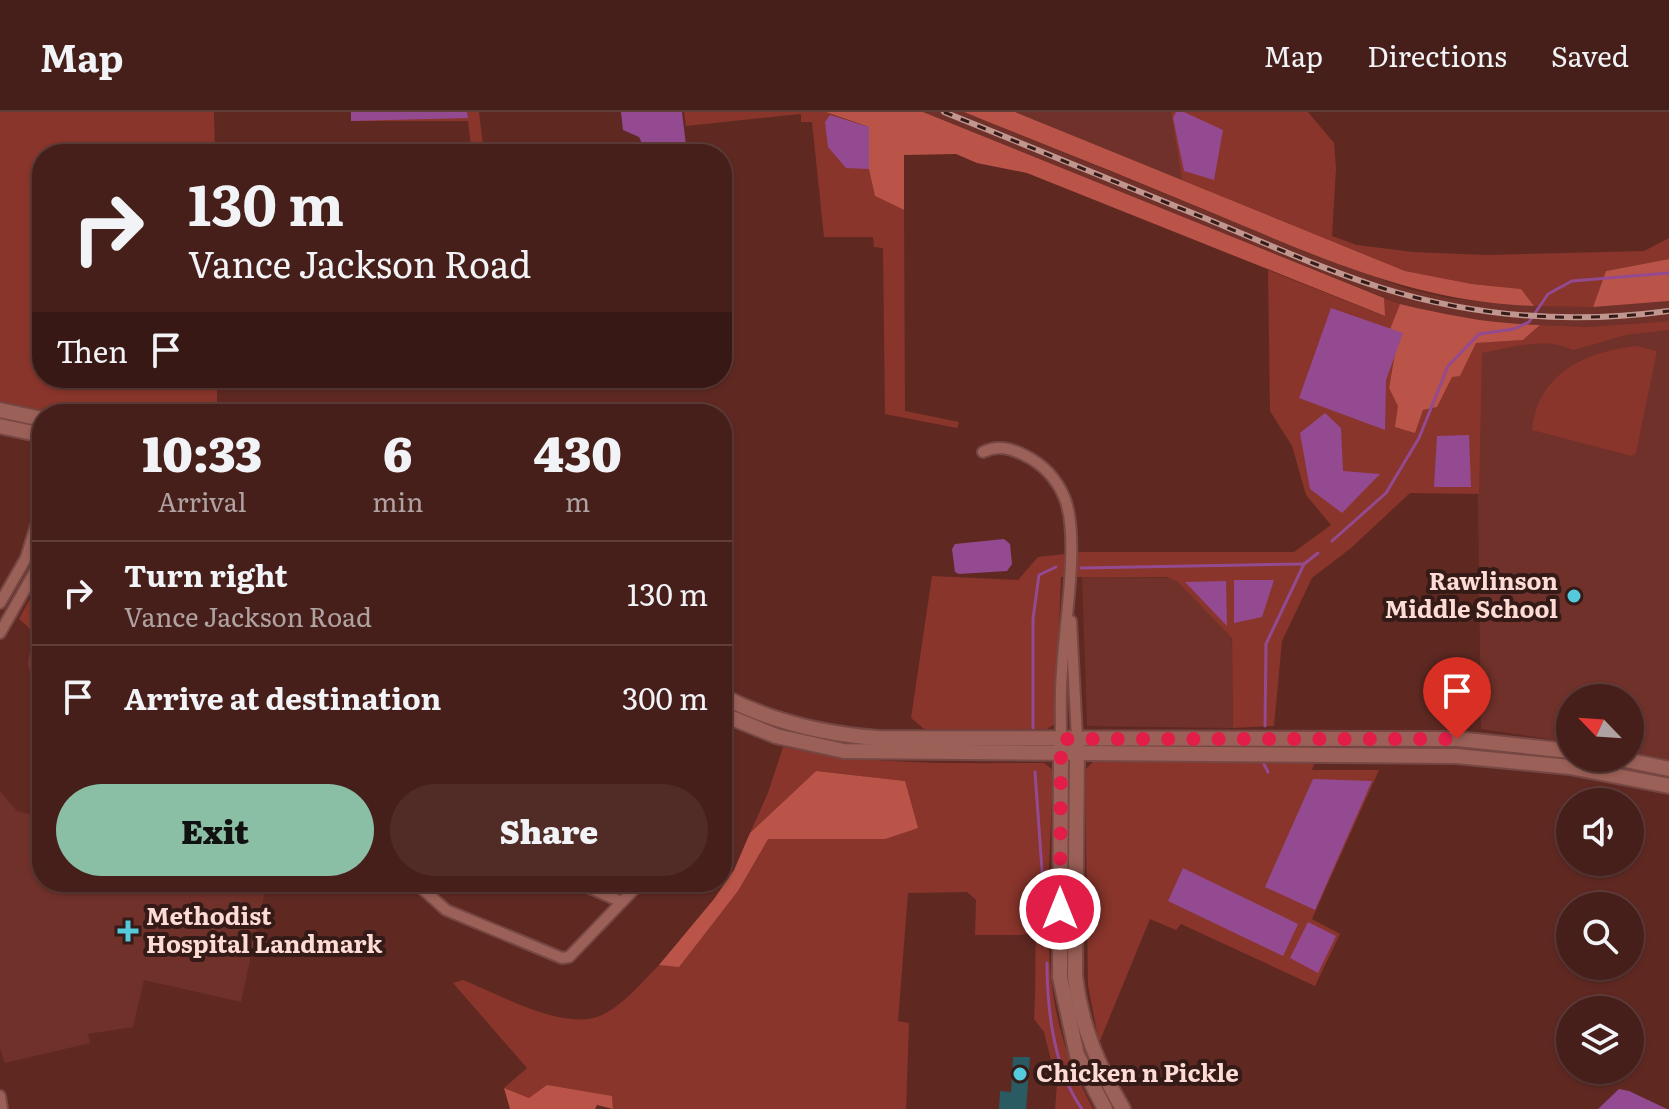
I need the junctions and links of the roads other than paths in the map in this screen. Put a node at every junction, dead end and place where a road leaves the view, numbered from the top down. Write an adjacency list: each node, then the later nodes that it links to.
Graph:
1 (0, 410): 2 (main road)
2 (32, 417)
3 (0, 426): 4 (main road)
4 (32, 433)
5 (983, 452): 8 (street)
6 (32, 538): 9 (street)
7 (32, 576): 10 (street)
8 (1069, 595): 13 (street); 14 (street)
9 (0, 603)
10 (2, 626)
11 (732, 700): 13 (main road)
12 (732, 718): 13 (main road)
13 (1061, 746): 14 (main road); 25 (main road)
14 (1076, 746): 15 (main road); 18 (main road); 26 (main road)
15 (1556, 750)
16 (1644, 764): 17 (main road)
17 (1669, 769)
18 (1669, 786)
19 (426, 892): 22 (street)
20 (599, 892): 22 (street)
21 (632, 892): 22 (street)
22 (622, 902)
23 (0, 1096): 24 (street)
24 (2, 1109)
25 (1105, 1109)
26 (1123, 1109)

